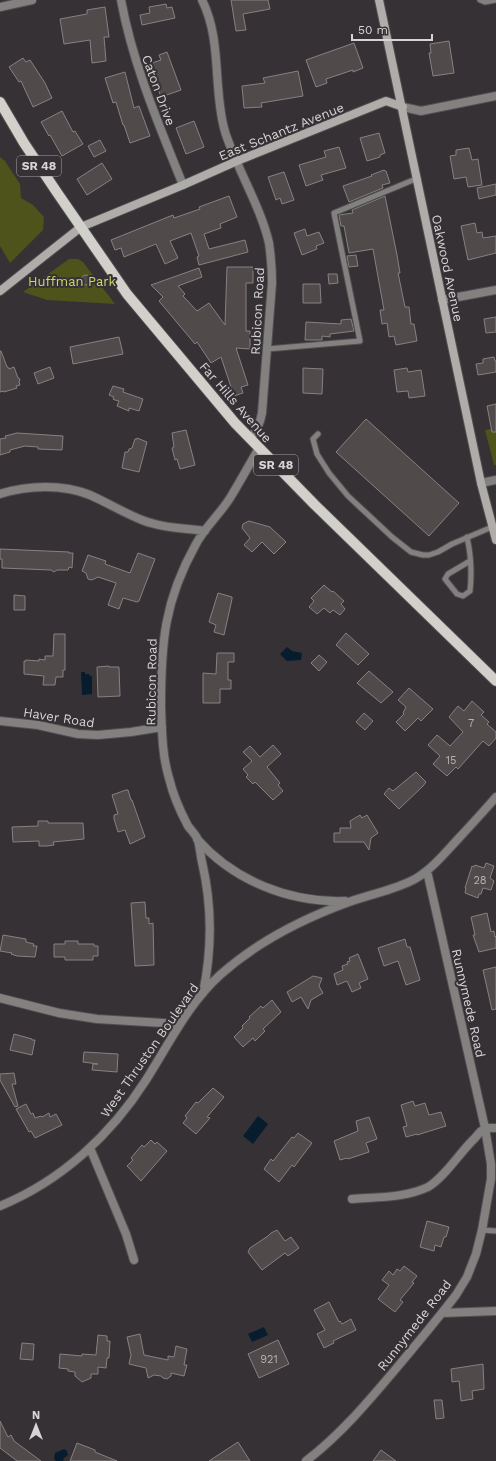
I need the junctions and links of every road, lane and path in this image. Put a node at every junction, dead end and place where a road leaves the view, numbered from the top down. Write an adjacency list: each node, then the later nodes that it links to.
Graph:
1 (32, 0): 7 (street)
2 (121, 0): 13 (street, Caton Drive)
3 (202, 0): 11 (street, Rubicon Road)
4 (380, 0): 10 (street, Oakwood Avenue)
5 (480, 0): 6 (lane)
6 (496, 0)
7 (0, 7)
8 (496, 96): 10 (street, East Schantz Avenue)
9 (0, 102): 14 (main road, Far Hills Avenue / SR 48)
10 (403, 107): 11 (street, East Schantz Avenue); 12 (street, Oakwood Avenue)
11 (237, 161): 13 (street, East Schantz Avenue); 18 (street, Rubicon Road)
12 (418, 178): 17 (street, Oakwood Avenue); 18 (lane)
13 (183, 185): 14 (street, East Schantz Avenue)
14 (81, 227): 16 (street, East Schantz Avenue); 20 (main road, Far Hills Avenue / SR 48)
15 (496, 290): 17 (street)
16 (0, 291)
17 (442, 300): 23 (street, Oakwood Avenue)
18 (267, 349): 20 (street, Rubicon Road)
19 (318, 434): 27 (lane)
20 (250, 439): 21 (main road, Far Hills Avenue / SR 48)
21 (259, 448): 26 (street, Rubicon Road); 30 (main road, Far Hills Avenue / SR 48)
22 (496, 480): 23 (street)
23 (481, 483): 25 (street, Oakwood Avenue)
24 (0, 494): 26 (street)
25 (492, 527): 27 (lane); 28 (street, Oakwood Avenue)
26 (205, 531): 32 (street, Rubicon Road)
27 (467, 537): 29 (lane)
28 (496, 540)
29 (470, 561): 29 (lane)
30 (496, 681)
31 (0, 721): 32 (street, Haver Road)
32 (162, 727): 34 (street, Rubicon Road)
33 (496, 797): 35 (street, West Thruston Boulevard)
34 (197, 838): 36 (street, Rubicon Road); 37 (street, Rubicon Road)
35 (427, 870): 36 (street, West Thruston Boulevard); 40 (street, Runnymede Road)
36 (351, 901): 37 (street, West Thruston Boulevard)
37 (203, 994): 39 (street, West Thruston Boulevard)
38 (0, 998): 39 (street)
39 (180, 1024): 42 (street, West Thruston Boulevard)
40 (485, 1128): 41 (street); 43 (street); 45 (street, Runnymede Road)
41 (496, 1128)
42 (90, 1148): 44 (street, West Thruston Boulevard); 47 (street)
43 (352, 1199)
44 (0, 1206)
45 (482, 1230): 46 (lane); 49 (street, Runnymede Road)
46 (496, 1231)
47 (134, 1260)
48 (496, 1311): 49 (street)
49 (442, 1313): 50 (street, Runnymede Road)
50 (306, 1461)

